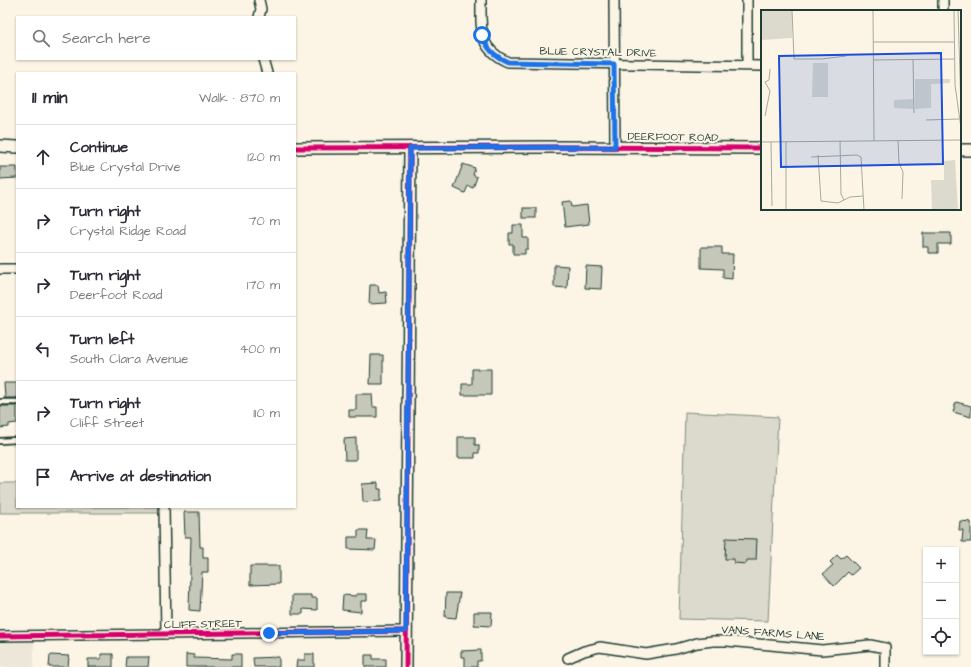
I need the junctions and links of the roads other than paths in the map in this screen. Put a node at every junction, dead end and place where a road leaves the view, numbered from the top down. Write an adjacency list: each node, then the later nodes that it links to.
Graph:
1 (258, 0): 5 (street)
2 (481, 0): 7 (street, BLUE CRYSTAL DRIVE)
3 (614, 0): 7 (street)
4 (747, 0): 8 (street)
5 (258, 16)
6 (263, 60): 10 (street)
7 (614, 64): 8 (street, BLUE CRYSTAL DRIVE); 13 (street)
8 (747, 65): 9 (street, BLUE CRYSTAL DRIVE)
9 (761, 66)
10 (267, 72)
11 (0, 146): 12 (street)
12 (16, 147)
13 (615, 147): 15 (street, DEERFOOT ROAD); 16 (street, DEERFOOT ROAD)
14 (296, 148): 15 (street, DEERFOOT ROAD)
15 (410, 148): 24 (street)
16 (761, 148)
17 (0, 268): 18 (street)
18 (16, 269)
19 (0, 402): 20 (lane)
20 (16, 402)
21 (16, 440): 22 (lane)
22 (0, 441)
23 (164, 508): 25 (street)
24 (406, 631): 25 (street, CLIFF STREET); 28 (street)
25 (166, 634): 26 (street, CLIFF STREET)
26 (0, 636)
27 (568, 658): 29 (street, VANS FARMS LANE)
28 (406, 667)
29 (885, 667)

